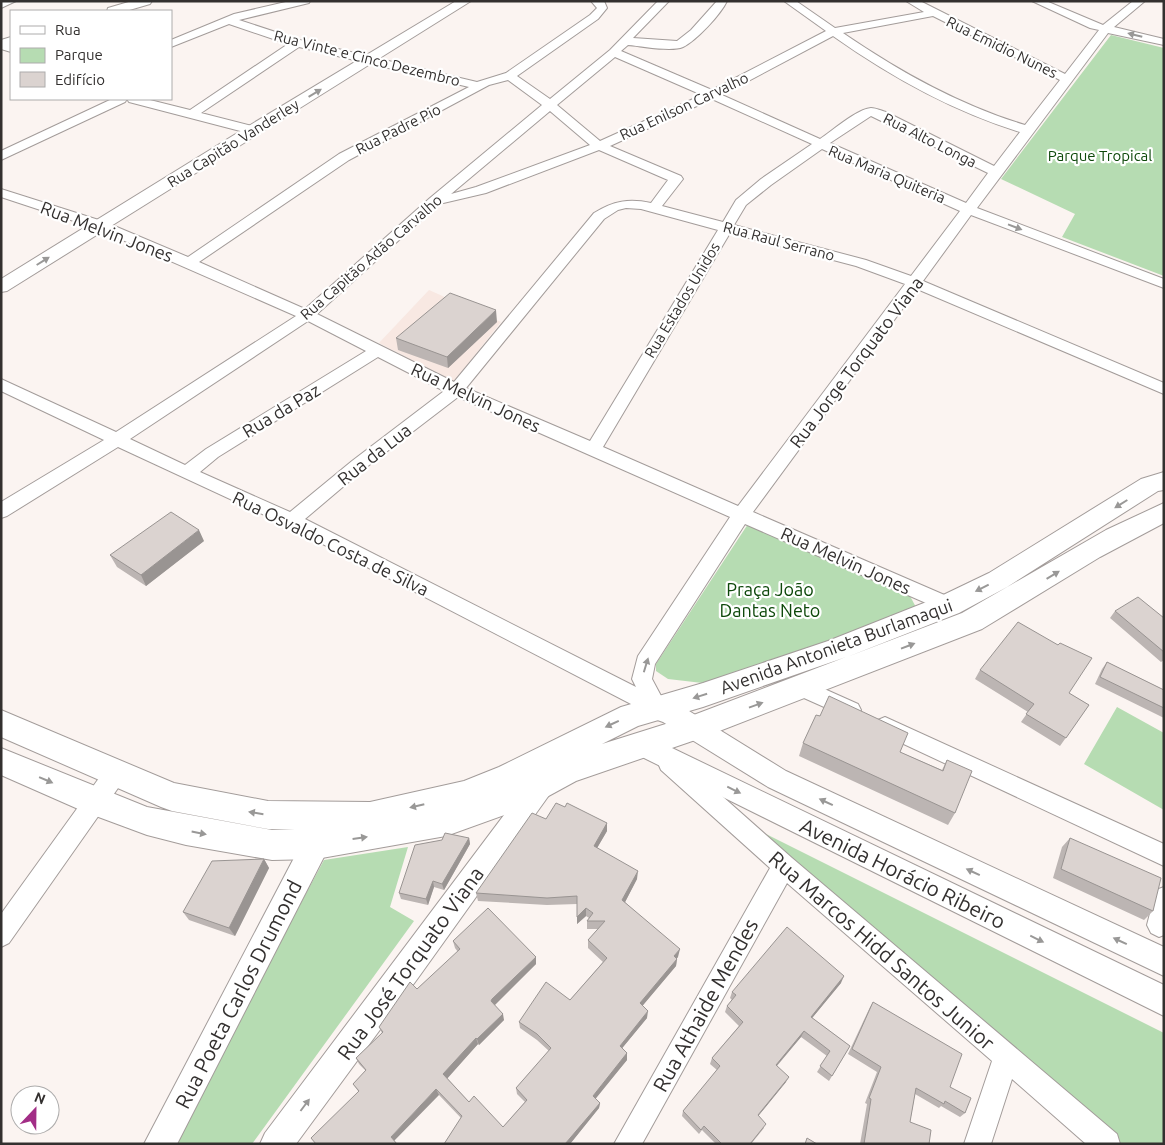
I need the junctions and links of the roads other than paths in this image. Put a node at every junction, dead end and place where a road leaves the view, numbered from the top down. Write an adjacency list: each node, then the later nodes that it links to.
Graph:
1 (11, 1): 12 (street)
2 (146, 1): 13 (street)
3 (304, 1): 15 (street)
4 (465, 1): 23 (street, Rua Capitão Vanderley)
5 (596, 1): 24 (street, Rua Padre Pio)
6 (664, 1): 18 (street, Rua Capitão Adão Carvalho)
7 (722, 1): 18 (street)
8 (789, 1): 17 (street)
9 (911, 1): 14 (street, Rua Emidio Nunes)
10 (1037, 1): 16 (street)
11 (1140, 1): 16 (street)
12 (1, 5)
13 (116, 10)
14 (932, 13): 17 (street, Rua Enilson Carvalho); 25 (street, Rua Emidio Nunes)
15 (229, 20): 20 (street, Rua Vinte e Cinco Dezembro); 21 (street)
16 (1106, 28): 19 (street, one-way to 16); 25 (street, Rua Jorge Torquato Viana)
17 (833, 32): 27 (street, Rua Enilson Carvalho); 34 (street)
18 (625, 41): 22 (street, Rua Capitão Adão Carvalho)
19 (1164, 42)
20 (297, 43): 23 (street, Rua Vinte e Cinco Dezembro); 31 (street)
21 (172, 44)
22 (614, 52): 27 (street, Rua Maria Quiteria); 30 (street, Rua Capitão Adão Carvalho)
23 (368, 61): 26 (street, Rua Vinte e Cinco Dezembro); 33 (street, Rua Capitão Vanderley, one-way to 23)
24 (510, 76): 26 (street, Rua Padre Pio); 30 (street)
25 (1067, 79): 34 (street, Rua Jorge Torquato Viana)
26 (477, 85): 45 (street, Rua Padre Pio)
27 (714, 94): 35 (street, Rua Maria Quiteria); 36 (street, Rua Enilson Carvalho)
28 (120, 100): 37 (street)
29 (137, 100): 31 (street)
30 (551, 106): 36 (street); 40 (street, Rua Capitão Adão Carvalho)
31 (192, 114): 33 (street)
32 (864, 114): 35 (street, Rua Estados Unidos); 38 (street, Rua Alto Longa)
33 (252, 130): 43 (street, Rua Capitão Vanderley)
34 (1028, 130): 38 (street, Rua Jorge Torquato Viana)
35 (819, 145): 42 (street, Rua Maria Quiteria); 44 (street, Rua Estados Unidos)
36 (599, 146): 40 (street, Rua Enilson Carvalho); 41 (street)
37 (1, 156)
38 (996, 172): 42 (street, Rua Jorge Torquato Viana)
39 (1, 193): 43 (street, Rua Melvin Jones)
40 (435, 201): 49 (street, Rua Capitão Adão Carvalho)
41 (654, 208): 44 (street, Rua Raul Serrano); 53 (street, Rua Raul Serrano)
42 (969, 209): 46 (street, Rua Jorge Torquato Viana); 47 (street, Rua Maria Quiteria, one-way to 47)
43 (100, 225): 45 (street, Rua Melvin Jones); 48 (street, Rua Capitão Vanderley, one-way to 43)
44 (725, 227): 46 (street, Rua Raul Serrano); 55 (street, Rua Estados Unidos)
45 (189, 263): 49 (street, Rua Melvin Jones)
46 (915, 283): 52 (street, Rua Raul Serrano); 60 (street, Rua Jorge Torquato Viana)
47 (1164, 284)
48 (1, 287)
49 (308, 315): 50 (street, Rua Melvin Jones); 54 (street, Rua Capitão Adão Carvalho)
50 (378, 350): 53 (street, Rua Melvin Jones); 56 (street, Rua da Paz)
51 (1, 384): 54 (street, Rua Osvaldo Costa de Silva)
52 (1164, 389)
53 (456, 390): 55 (street, Rua Melvin Jones); 61 (street, Rua da Lua)
54 (118, 439): 56 (street, Rua Osvaldo Costa de Silva); 58 (street, Rua Capitão Adão Carvalho)
55 (593, 450): 60 (street, Rua Melvin Jones)
56 (187, 473): 61 (street, Rua Osvaldo Costa de Silva)
57 (1164, 481): 62 (main road, Avenida Antonieta Burlamaqui, one-way to 62)
58 (1, 511)
59 (1164, 512): 63 (main road, Avenida Antonieta Burlamaqui)
60 (742, 514): 66 (street, Rua Melvin Jones); 68 (street, Rua Jorge Torquato Viana, one-way to 60)
61 (292, 520): 68 (street, Rua Osvaldo Costa de Silva)
62 (1094, 520): 63 (main road); 64 (main road, Avenida Antonieta Burlamaqui)
63 (1114, 538): 65 (main road, Avenida Antonieta Burlamaqui)
64 (1058, 543): 65 (main road); 66 (main road, Avenida Antonieta Burlamaqui, one-way to 66)
65 (1079, 559): 67 (main road, Avenida Antonieta Burlamaqui, one-way to 65)
66 (949, 605): 68 (main road, Avenida Antonieta Burlamaqui, one-way to 68)
67 (802, 688): 70 (main road, Avenida Antonieta Burlamaqui, one-way to 67); 79 (street)
68 (658, 709): 70 (street, Avenida Horácio Ribeiro); 75 (main road, Avenida Antonieta Burlamaqui, one-way to 75)
69 (1, 724): 73 (main road)
70 (694, 728): 71 (main road, Avenida Antonieta Burlamaqui); 84 (street, Avenida Horácio Ribeiro, one-way to 70)
71 (651, 749): 74 (main road, Avenida Antonieta Burlamaqui); 80 (street, Rua Marcos Hidd Santos Junior); 85 (street, Avenida Horácio Ribeiro, one-way to 85)
72 (1, 761): 76 (main road, one-way to 76)
73 (115, 774): 75 (main road, one-way to 73); 76 (street)
74 (544, 782): 75 (main road, Avenida Antonieta Burlamaqui); 78 (street, Rua José Torquato Viana)
75 (477, 801): 77 (main road, one-way to 75); 78 (street)
76 (96, 802): 77 (main road, one-way to 77); 83 (street)
77 (316, 844): 87 (street, Rua Poeta Carlos Drumond)
78 (493, 850): 88 (street, Rua José Torquato Viana, one-way to 78)
79 (1164, 855)
80 (784, 866): 86 (street, Rua Marcos Hidd Santos Junior); 89 (street, Rua Athaide Mendes)
81 (1164, 898): 82 (street)
82 (1158, 925)
83 (1, 935)
84 (1164, 962)
85 (1164, 1001)
86 (1006, 1057): 90 (street); 91 (street, Rua Marcos Hidd Santos Junior)
87 (160, 1144)
88 (276, 1144)
89 (627, 1144)
90 (977, 1144)
91 (1107, 1144)

